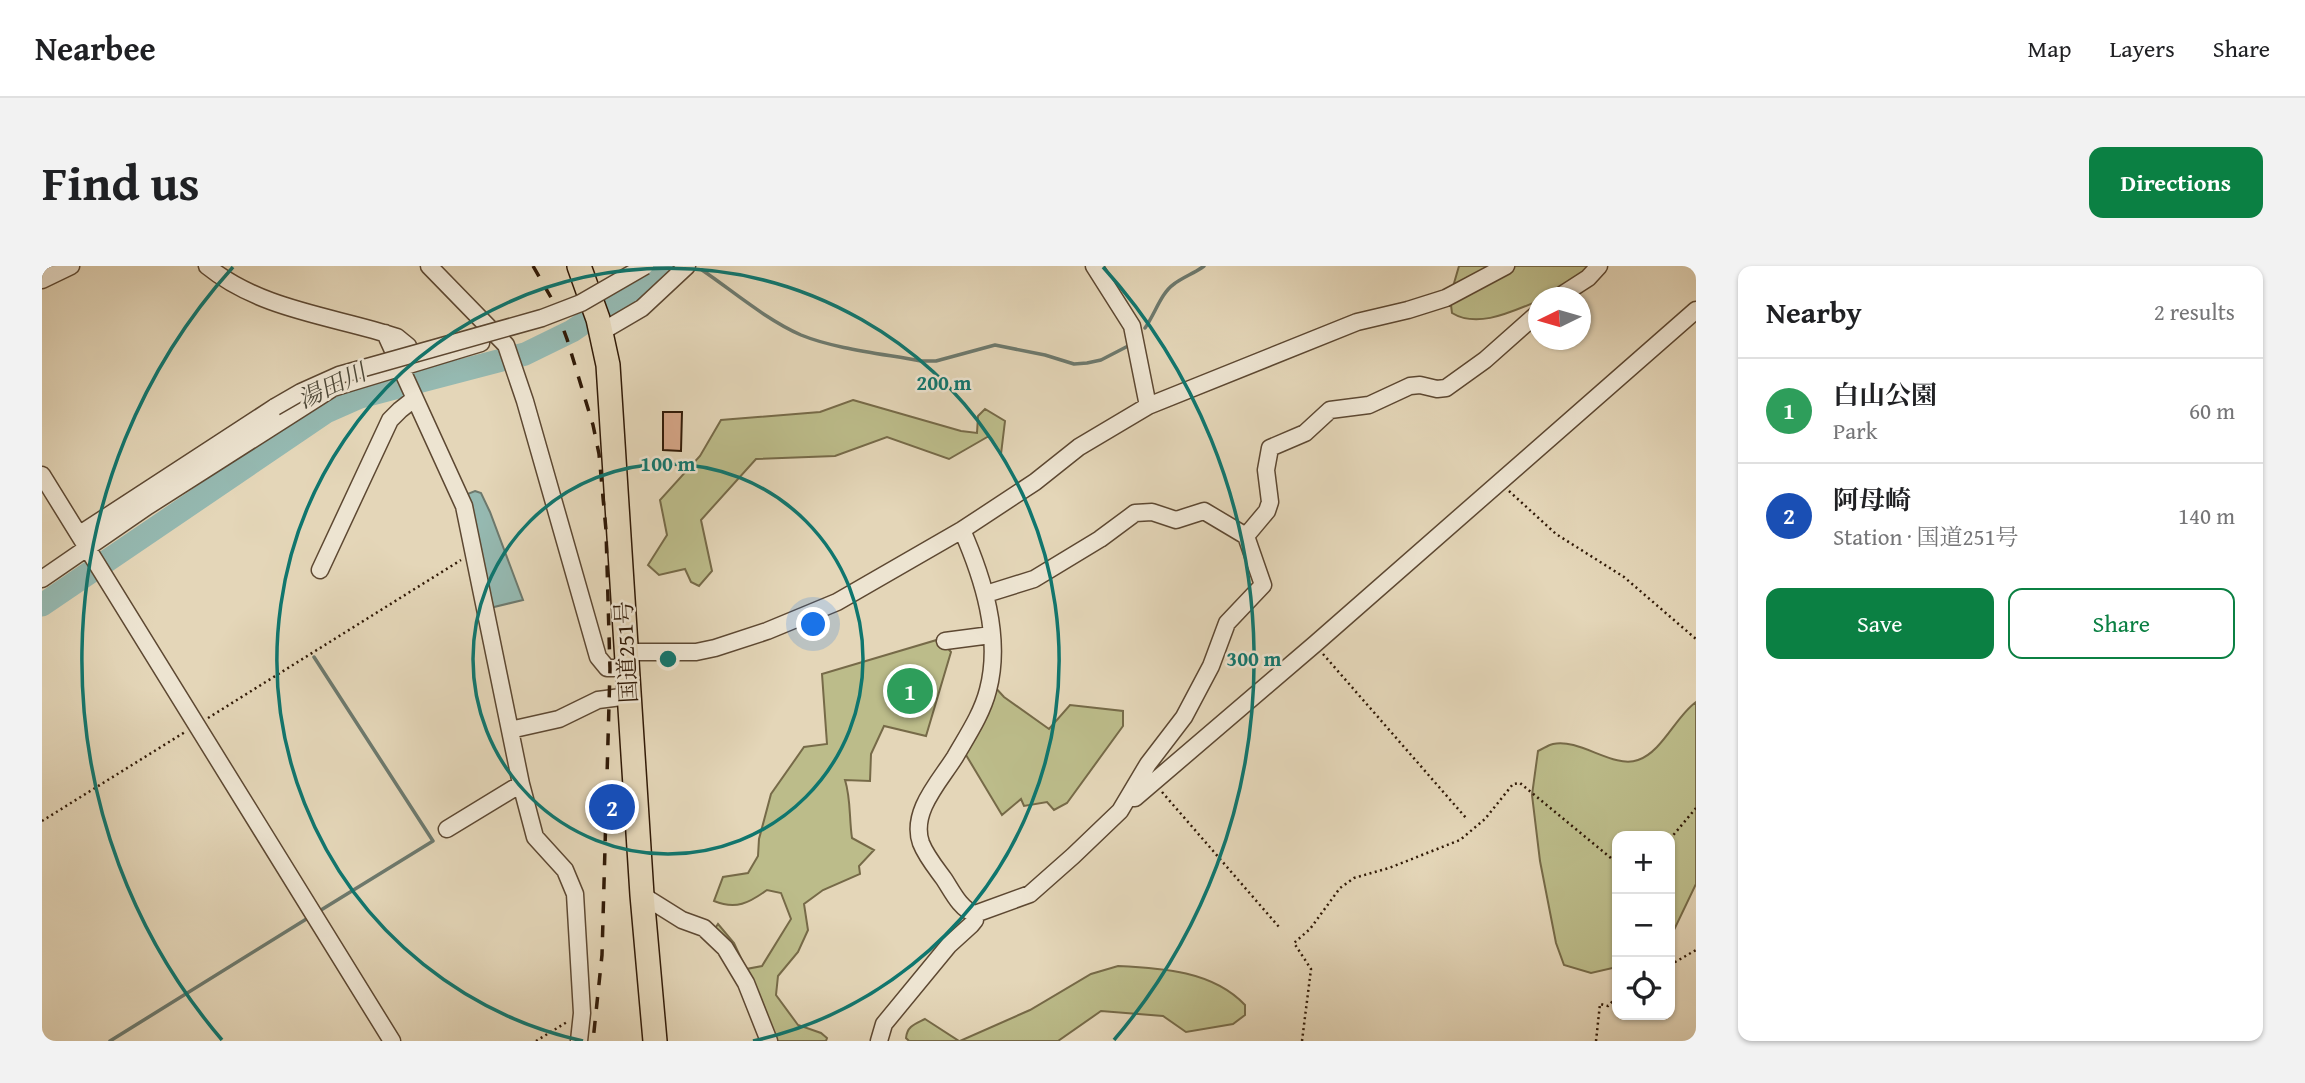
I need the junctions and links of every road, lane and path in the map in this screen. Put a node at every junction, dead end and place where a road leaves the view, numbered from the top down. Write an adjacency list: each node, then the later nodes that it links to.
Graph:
1 (71, 266): 10 (street)
2 (207, 266): 15 (street)
3 (429, 266): 16 (street)
4 (579, 266): 13 (highway, 国道251号)
5 (645, 266): 25 (street, bridge)
6 (687, 266): 13 (street)
7 (1094, 266): 20 (street)
8 (1506, 266): 20 (street)
9 (1599, 266): 11 (street)
10 (42, 280)
11 (1574, 287)
12 (1696, 310): 22 (street)
13 (597, 317): 34 (highway, 国道251号)
14 (1528, 322): 24 (street)
15 (385, 333): 17 (street); 18 (street)
16 (503, 341): 17 (street); 34 (street)
17 (415, 362): 18 (street)
18 (400, 369): 19 (street); 25 (street)
19 (413, 396): 26 (street); 27 (street)
20 (1148, 407): 23 (street)
21 (42, 475): 25 (street)
22 (1499, 481): 31 (path); 33 (street)
23 (962, 530): 29 (street); 34 (street)
24 (1246, 536): 29 (street); 40 (street)
25 (87, 545): 28 (street); 36 (street)
26 (473, 553): 36 (path); 37 (street)
27 (320, 570)
28 (42, 579)
29 (985, 594): 30 (street)
30 (991, 635): 32 (street); 48 (street)
31 (1696, 639)
32 (945, 641)
33 (1315, 645): 38 (street); 42 (path)
34 (627, 660): 35 (highway, 国道251号)
35 (629, 696): 37 (street); 47 (highway, 国道251号)
36 (197, 724): 43 (path); 54 (street)
37 (510, 730): 39 (street)
38 (1153, 782): 40 (street); 49 (path)
39 (522, 784): 44 (street); 53 (street)
40 (1128, 798): 48 (street)
41 (1696, 808): 45 (path)
42 (1466, 818)
43 (42, 821)
44 (447, 829)
45 (1675, 833)
46 (1612, 859): 60 (path)
47 (642, 895): 57 (highway, 国道251号); 58 (street)
48 (975, 914): 59 (street)
49 (1279, 927)
50 (1696, 950): 51 (path)
51 (1675, 962)
52 (1612, 1002): 61 (path)
53 (582, 1013): 55 (path); 56 (street)
54 (393, 1041)
55 (536, 1041)
56 (579, 1041)
57 (655, 1041)
58 (769, 1041)
59 (879, 1041)
60 (1303, 1041)
61 (1596, 1041)

